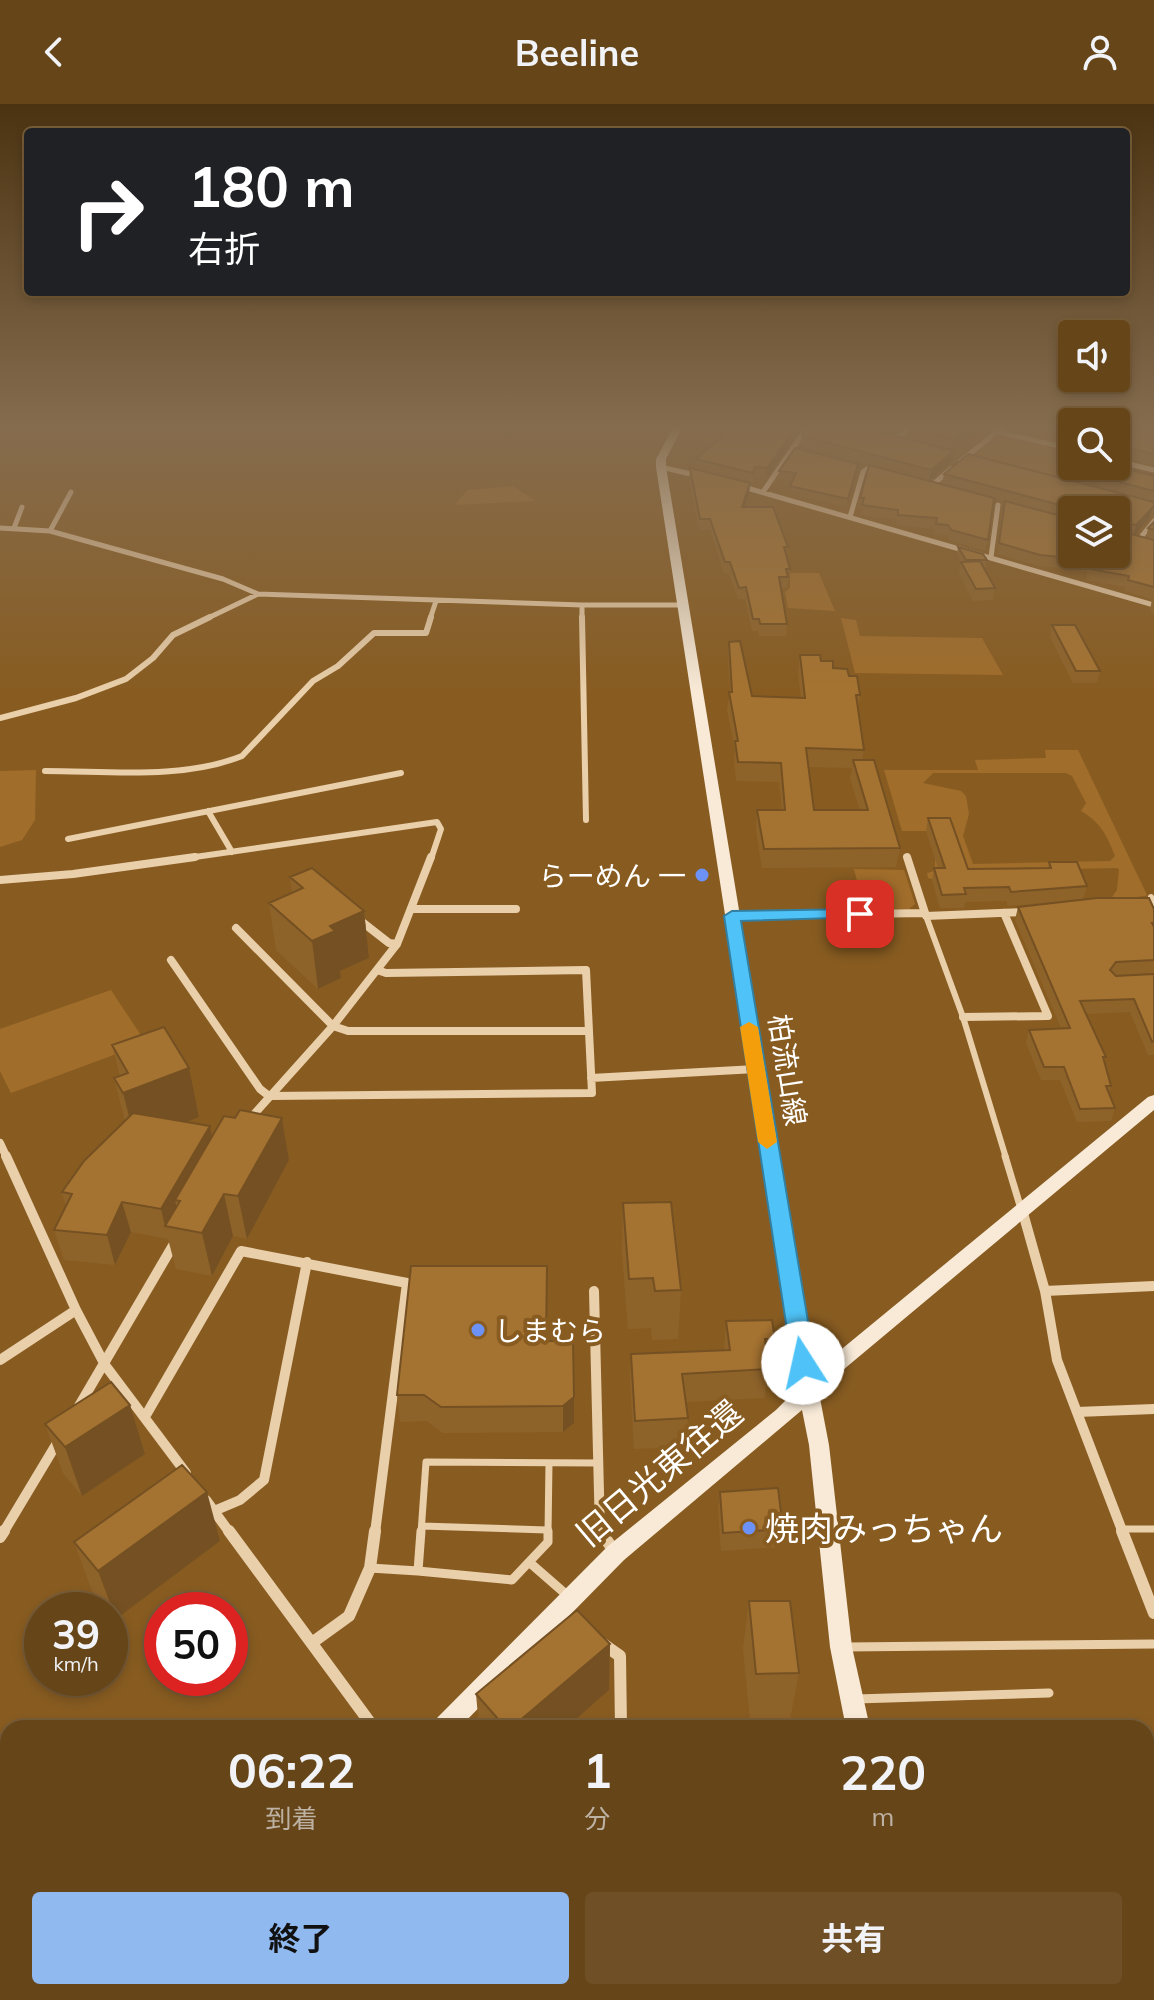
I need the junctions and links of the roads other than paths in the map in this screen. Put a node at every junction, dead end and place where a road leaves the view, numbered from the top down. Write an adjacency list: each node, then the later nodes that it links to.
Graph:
1 (19, 514): 9 (street)
2 (59, 514): 10 (street)
3 (669, 514): 16 (main road, 柏流山線)
4 (841, 514): 6 (street)
5 (997, 514): 12 (street)
6 (850, 517): 12 (street)
7 (1154, 521): 11 (street)
8 (0, 528): 9 (street)
9 (14, 528): 10 (street)
10 (50, 531): 13 (street)
11 (1130, 541)
12 (991, 557): 17 (street)
13 (258, 594): 14 (street); 18 (street)
14 (436, 601): 15 (street); 19 (street)
15 (582, 605): 16 (street); 22 (street)
16 (683, 605): 35 (main road, 柏流山線)
17 (1154, 605)
18 (0, 718)
19 (45, 771)
20 (401, 773): 21 (street)
21 (208, 811): 23 (street); 24 (street)
22 (586, 820)
23 (68, 839)
24 (232, 852): 26 (street); 29 (street)
25 (907, 856): 34 (street)
26 (0, 880)
27 (1136, 899): 28 (lane)
28 (1153, 899)
29 (413, 909): 30 (street); 37 (street)
30 (516, 909)
31 (346, 910): 37 (street)
32 (1031, 912): 33 (street)
33 (1004, 913): 34 (street); 40 (street)
34 (925, 914): 35 (street); 40 (lane)
35 (732, 916): 43 (main road, 柏流山線)
36 (236, 928): 41 (street)
37 (397, 944): 39 (street)
38 (171, 960): 45 (street)
39 (377, 970): 41 (street); 42 (street)
40 (963, 1017): 49 (lane)
41 (333, 1026): 42 (street); 45 (street)
42 (587, 1031): 44 (street)
43 (756, 1069): 44 (street); 58 (main road, 柏流山線)
44 (591, 1078): 45 (street)
45 (269, 1096): 47 (street)
46 (1154, 1101): 49 (main road, 旧日光東往還)
47 (241, 1129)
48 (0, 1143): 55 (street)
49 (1023, 1213): 54 (street); 58 (main road, 旧日光東往還)
50 (180, 1234): 57 (street)
51 (307, 1262): 61 (street); 66 (street); 74 (street)
52 (1154, 1286): 54 (street)
53 (594, 1291): 65 (street)
54 (1045, 1291): 60 (street)
55 (76, 1310): 56 (street); 57 (street)
56 (0, 1360)
57 (105, 1365): 61 (street); 62 (street)
58 (809, 1391): 72 (main road, 旧日光東往還); 81 (main road, 柏流山線)
59 (1154, 1409): 60 (street)
60 (1077, 1412): 68 (street)
61 (146, 1415): 66 (street)
62 (72, 1418)
63 (64, 1431): 71 (street)
64 (549, 1463): 65 (lane); 67 (lane); 70 (lane)
65 (598, 1463): 72 (street)
66 (214, 1511): 78 (street)
67 (422, 1526): 70 (lane); 75 (lane)
68 (1122, 1529): 69 (lane); 77 (street)
69 (1154, 1529)
70 (547, 1530): 73 (lane)
71 (0, 1537)
72 (616, 1553): 76 (main road, 旧日光東往還)
73 (529, 1562): 75 (lane); 76 (lane)
74 (370, 1568): 75 (lane); 78 (street)
75 (418, 1571)
76 (571, 1598): 85 (main road, 旧日光東往還)
77 (1154, 1613)
78 (313, 1642): 84 (street)
79 (586, 1642): 86 (street)
80 (1154, 1644): 81 (lane)
81 (841, 1647): 83 (main road, 柏流山線)
82 (1049, 1693): 83 (lane)
83 (852, 1699): 87 (main road, 柏流山線)
84 (368, 1720)
85 (452, 1720)
86 (621, 1720)
87 (856, 1720)

